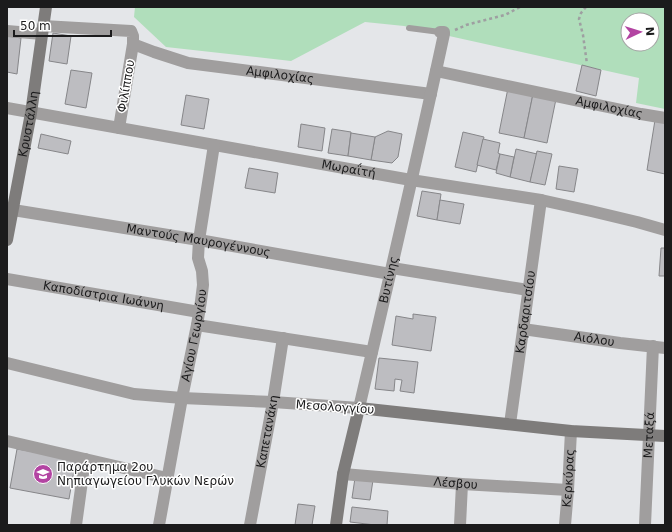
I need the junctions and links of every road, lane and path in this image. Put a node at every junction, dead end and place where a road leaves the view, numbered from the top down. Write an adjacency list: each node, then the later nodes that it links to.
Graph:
1 (46, 7): 5 (street, Κρυστάλλη)
2 (520, 7): 7 (path)
3 (586, 7): 9 (path)
4 (409, 28): 7 (lane)
5 (43, 30): 6 (street); 8 (street); 13 (street, Κρυστάλλη)
6 (7, 31)
7 (442, 33): 10 (street, Βυτίνης)
8 (133, 44): 11 (street, Αμφιλοχίας); 15 (street, Φιλίππου)
9 (587, 64)
10 (436, 71): 11 (street, Βυτίνης); 14 (street, Αμφιλοχίας)
11 (431, 94): 17 (street, Βυτίνης)
12 (7, 108): 13 (street, Μωραΐτή)
13 (31, 113): 15 (street, Μωραΐτή); 19 (street, Κρυστάλλη)
14 (665, 118)
15 (119, 128): 16 (street, Μωραΐτή)
16 (214, 145): 17 (street, Μωραΐτή); 22 (street, Αγίου Γεωργίου)
17 (411, 180): 18 (street, Μωραΐτή); 23 (street, Βυτίνης)
18 (541, 200): 20 (street, Μωραΐτή); 25 (street, Καρδαριτσίου)
19 (10, 209): 21 (street, Κρυστάλλη); 22 (street, Μαντούς Μαυρογέννους)
20 (665, 230)
21 (7, 240)
22 (199, 240): 23 (street, Μαντούς Μαυρογέννους); 26 (street, Αγίου Γεωργίου)
23 (391, 271): 25 (street, Μαντούς Μαυρογέννους); 32 (street, Βυτίνης)
24 (7, 279): 26 (street, Καποδίστρια Ιωάννη)
25 (528, 290): 28 (street, Καρδαριτσίου)
26 (199, 312): 27 (street, Αγίου Γεωργίου)
27 (197, 325): 29 (street); 34 (street, Αγίου Γεωργίου)
28 (523, 330): 30 (street, Αιόλου); 37 (street, Καρδαριτσίου)
29 (284, 338): 32 (street); 35 (street, Καπετανάκη)
30 (653, 346): 31 (street, Αιόλου); 39 (street, Μεταξά)
31 (665, 348)
32 (372, 352): 36 (street, Βυτίνης)
33 (7, 363): 34 (street, Μεσολογγίου)
34 (182, 398): 35 (street, Μεσολογγίου); 44 (street, Αγίου Γεωργίου)
35 (273, 402): 36 (street, Μεσολογγίου); 49 (street, Καπετανάκη)
36 (359, 408): 37 (street, Μεσολογγίου); 43 (street, Βυτίνης)
37 (510, 424): 38 (street, Μεσολογγίου)
38 (571, 431): 39 (street, Μεσολογγίου); 46 (street, Κερκύρας)
39 (649, 435): 40 (street, Μεσολογγίου); 53 (street, Μεταξά)
40 (665, 436)
41 (7, 441): 42 (street)
42 (85, 459): 44 (street); 47 (street)
43 (343, 474): 45 (street, Λέσβου); 50 (street, Βυτίνης)
44 (167, 478): 48 (street, Αγίου Γεωργίου)
45 (462, 484): 46 (street, Λέσβου); 51 (street)
46 (568, 490): 52 (street, Κερκύρας)
47 (76, 525)
48 (159, 525)
49 (250, 525)
50 (336, 525)
51 (460, 525)
52 (565, 525)
53 (644, 525)

